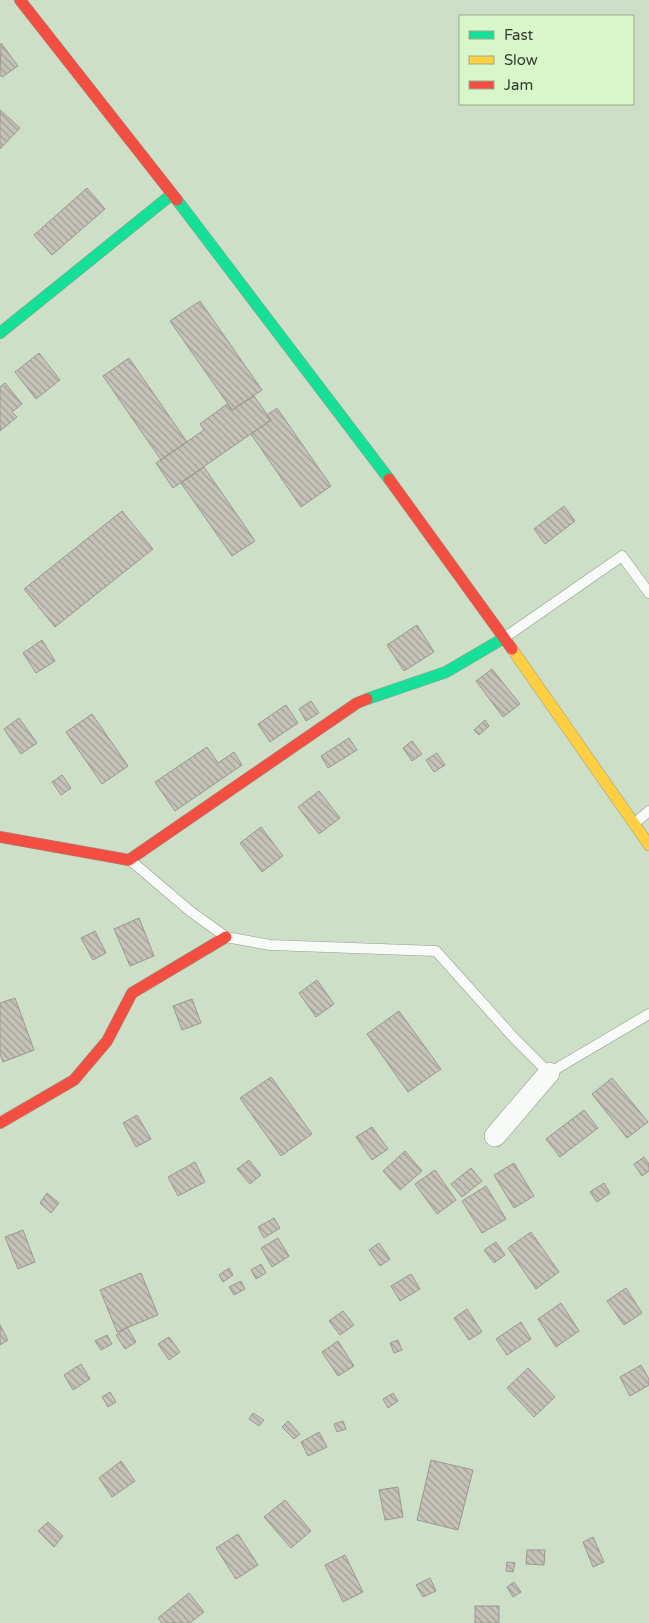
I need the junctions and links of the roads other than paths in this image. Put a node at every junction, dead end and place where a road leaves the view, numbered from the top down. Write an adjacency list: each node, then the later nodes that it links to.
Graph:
1 (20, 0): 2 (street)
2 (171, 195): 3 (street); 5 (street)
3 (0, 333)
4 (649, 593): 5 (lane)
5 (504, 638): 7 (street); 10 (street)
6 (649, 811): 7 (lane)
7 (634, 824): 9 (street)
8 (0, 838): 10 (street)
9 (649, 845)
10 (130, 860): 11 (lane)
11 (226, 937): 13 (lane); 14 (street)
12 (649, 1014): 13 (lane)
13 (549, 1073): 15 (street)
14 (0, 1123)
15 (495, 1136)

